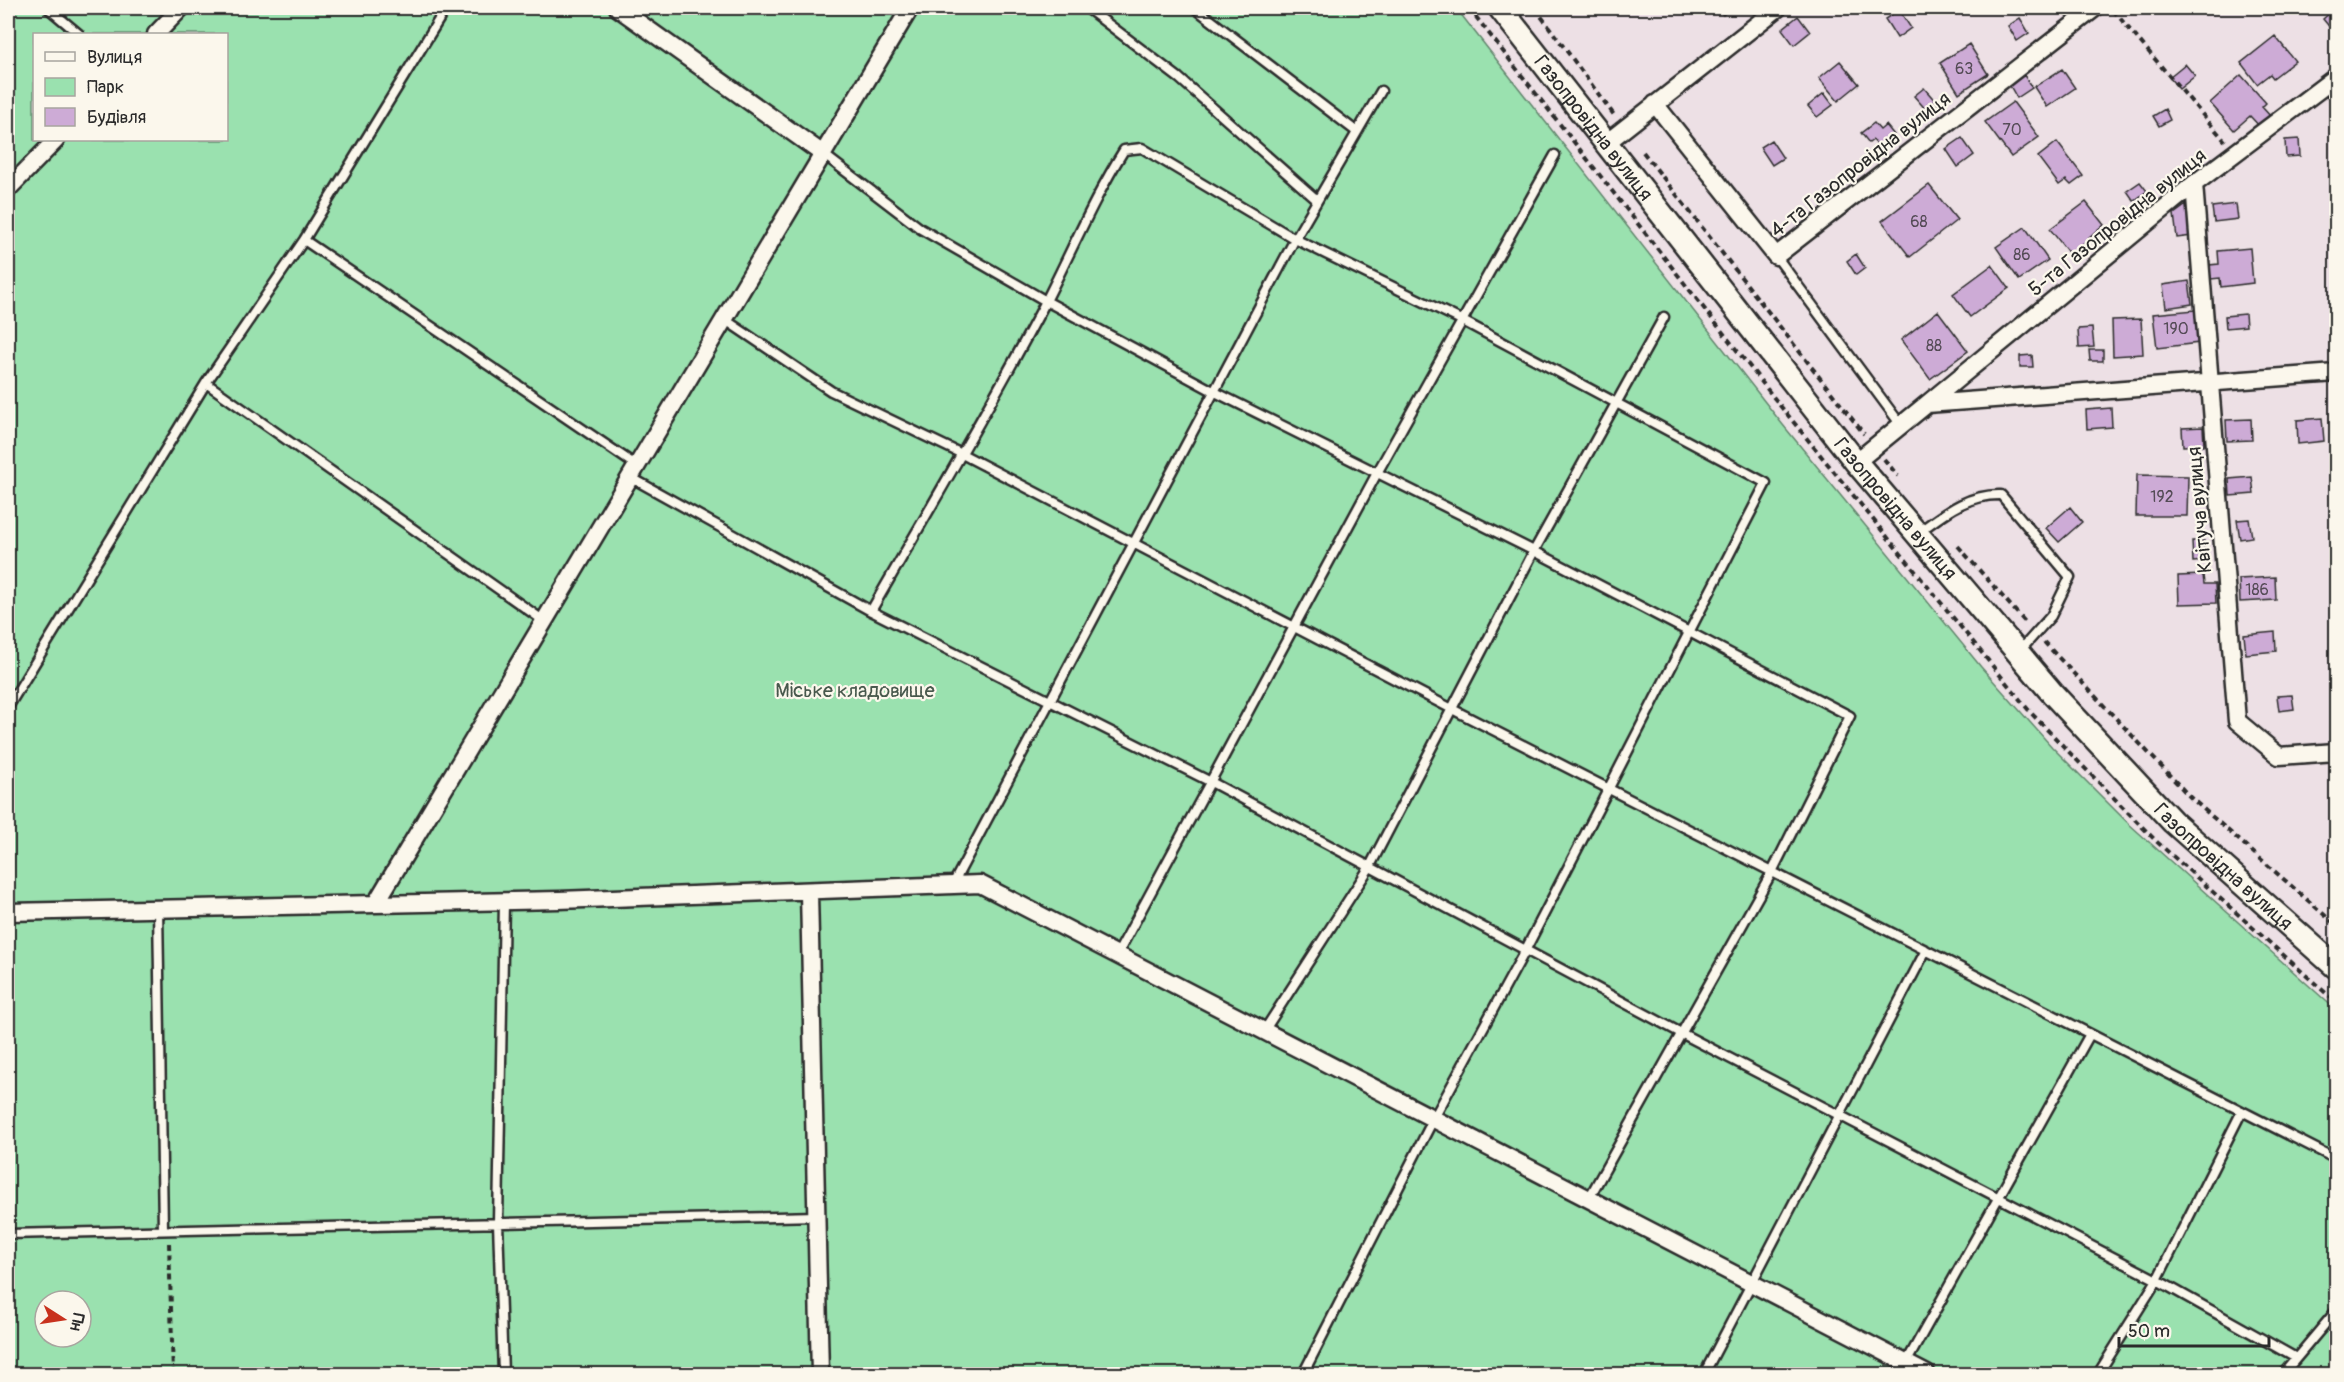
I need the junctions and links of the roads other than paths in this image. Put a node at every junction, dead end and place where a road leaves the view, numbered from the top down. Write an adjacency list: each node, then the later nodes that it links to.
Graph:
1 (48, 8): 11 (lane)
2 (181, 8): 12 (street)
3 (446, 8): 25 (lane)
4 (618, 8): 19 (street)
5 (910, 8): 19 (street)
6 (1087, 8): 23 (lane)
7 (1195, 8): 16 (lane)
8 (1500, 8): 18 (main road, Газопровідна вулиця)
9 (1778, 8): 15 (street)
10 (2095, 8): 26 (street, 4-та Газопровідна вулиця)
11 (78, 33)
12 (157, 33)
13 (2337, 76): 21 (street, 5-та Газопровідна вулиця)
14 (1381, 91): 16 (lane)
15 (1655, 104): 18 (street); 26 (street, 4-та Газопровідна вулиця)
16 (1357, 132): 23 (lane)
17 (55, 141): 22 (street)
18 (1605, 144): 39 (main road, Газопровідна вулиця)
19 (823, 154): 27 (lane); 29 (street)
20 (1555, 155): 30 (lane)
21 (2194, 184): 32 (street, Квітуча вулиця); 36 (street, 5-та Газопровідна вулиця)
22 (8, 189)
23 (1317, 200): 24 (lane)
24 (1296, 239): 27 (lane); 30 (lane); 34 (lane)
25 (304, 240): 33 (lane); 40 (lane)
26 (1776, 256): 37 (lane)
27 (1046, 301): 34 (lane); 38 (lane)
28 (1664, 317): 35 (lane)
29 (724, 319): 38 (lane); 40 (street)
30 (1461, 320): 35 (lane); 41 (lane)
31 (2337, 373): 32 (street)
32 (2210, 381): 36 (street); 53 (street, Квітуча вулиця)
33 (206, 383): 46 (lane); 51 (lane)
34 (1215, 392): 41 (lane); 43 (lane)
35 (1618, 403): 44 (lane); 48 (lane)
36 (1928, 404): 37 (street, 5-та Газопровідна вулиця)
37 (1901, 425): 39 (street, 5-та Газопровідна вулиця)
38 (962, 454): 43 (lane); 45 (lane)
39 (1856, 462): 42 (main road, Газопровідна вулиця)
40 (633, 472): 45 (lane); 46 (street)
41 (1377, 473): 44 (lane); 47 (lane)
42 (1916, 534): 49 (main road, Газопровідна вулиця); 49 (lane)
43 (1132, 543): 47 (lane); 50 (lane)
44 (1534, 551): 48 (lane); 52 (lane)
45 (871, 611): 50 (lane)
46 (544, 621): 61 (street)
47 (1294, 627): 52 (lane); 54 (lane)
48 (1688, 632): 55 (lane); 57 (lane)
49 (2018, 653): 67 (main road, Газопровідна вулиця)
50 (1050, 701): 54 (lane); 58 (lane)
51 (8, 707)
52 (1452, 709): 55 (lane); 56 (lane)
53 (2337, 752)
54 (1211, 782): 56 (lane); 66 (lane)
55 (1610, 787): 57 (lane); 64 (lane)
56 (1369, 868): 64 (lane); 68 (lane)
57 (1772, 872): 65 (lane); 69 (lane)
58 (953, 884): 59 (street); 66 (street)
59 (809, 892): 60 (street); 77 (street)
60 (504, 902): 61 (street); 78 (lane)
61 (376, 903): 62 (street)
62 (158, 908): 63 (street); 79 (lane)
63 (8, 912)
64 (1526, 949): 69 (lane); 73 (lane)
65 (1926, 950): 70 (lane); 72 (lane)
66 (1118, 953): 68 (street)
67 (2337, 967)
68 (1264, 1031): 73 (street)
69 (1681, 1033): 72 (lane); 75 (lane)
70 (2090, 1034): 71 (lane); 76 (lane)
71 (2242, 1112): 74 (lane); 81 (lane)
72 (1839, 1114): 76 (lane); 82 (lane)
73 (1434, 1118): 75 (street); 88 (lane)
74 (2337, 1160)
75 (1589, 1198): 82 (street)
76 (1997, 1198): 81 (lane); 85 (lane)
77 (817, 1216): 78 (lane); 87 (street)
78 (498, 1221): 79 (lane); 86 (lane)
79 (163, 1229): 80 (lane)
80 (8, 1234)
81 (2157, 1280): 84 (lane); 91 (lane)
82 (1752, 1284): 85 (street); 89 (lane)
83 (2337, 1311): 84 (lane)
84 (2296, 1358): 92 (lane)
85 (1906, 1369): 90 (street)
86 (503, 1374)
87 (820, 1374)
88 (1304, 1374)
89 (1704, 1374)
90 (1927, 1374)
91 (2098, 1374)
92 (2283, 1374)

